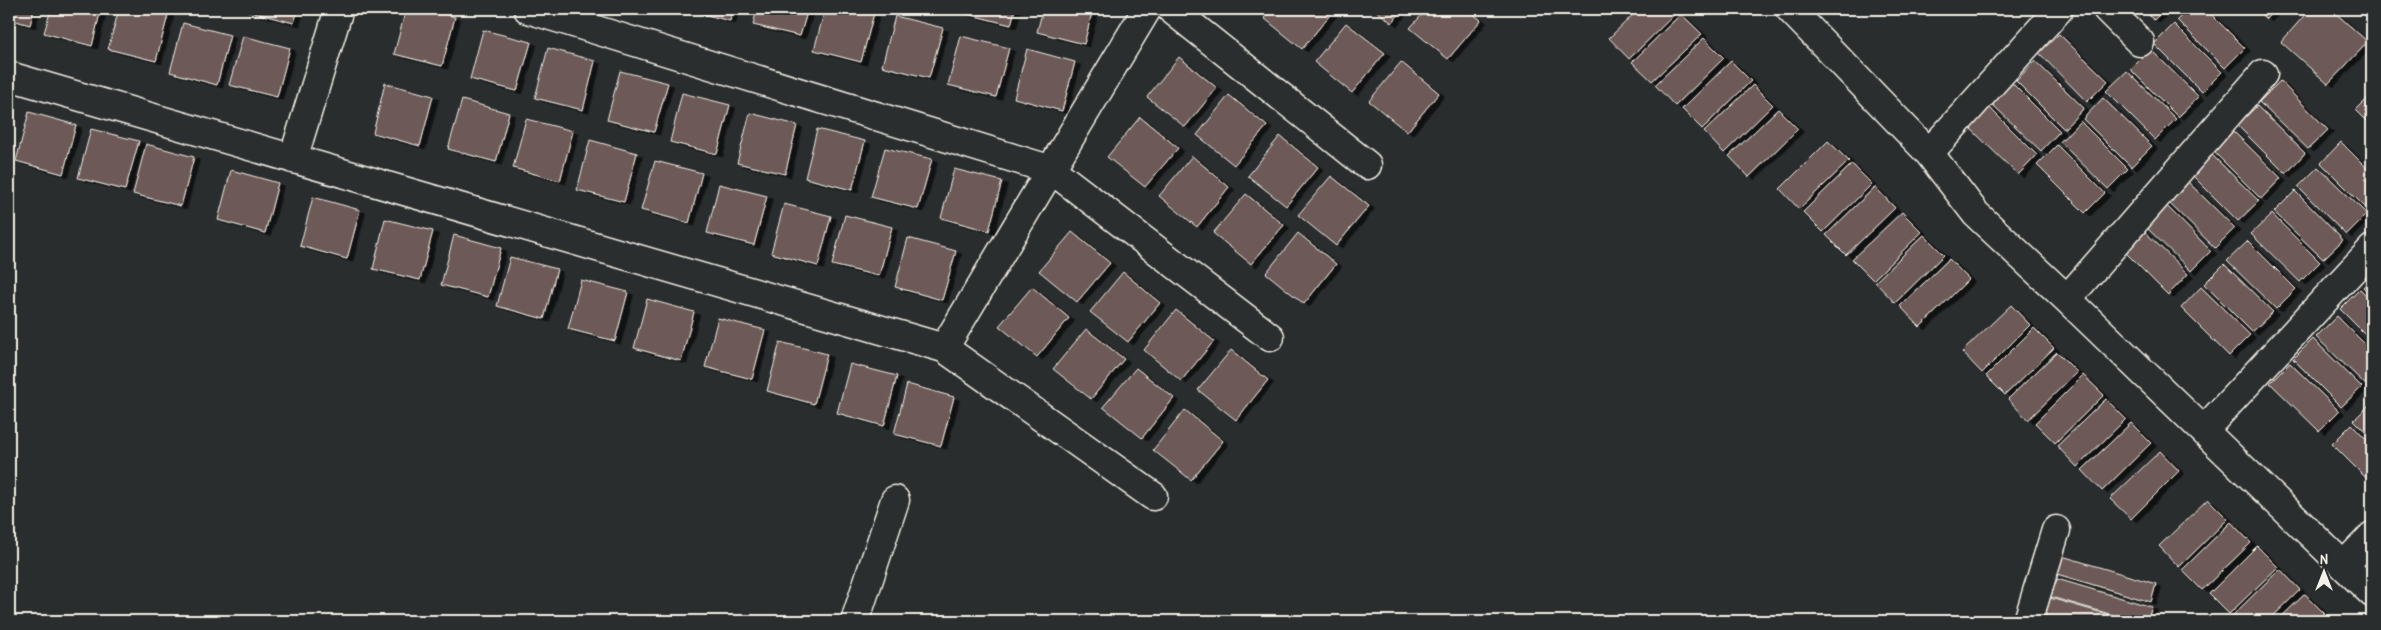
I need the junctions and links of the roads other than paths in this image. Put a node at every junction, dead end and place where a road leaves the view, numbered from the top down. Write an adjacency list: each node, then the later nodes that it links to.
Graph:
1 (339, 9): 12 (street)
2 (528, 9): 14 (street)
3 (1147, 9): 14 (street)
4 (1171, 9): 13 (street)
5 (1790, 9): 11 (street)
6 (2059, 9): 11 (street)
7 (2107, 9): 8 (street)
8 (2140, 42)
9 (2263, 74): 16 (street)
10 (9, 76): 12 (street)
11 (1929, 153): 16 (street)
12 (293, 159): 18 (street)
13 (1367, 165)
14 (1052, 170): 17 (street); 18 (street)
15 (2372, 249): 19 (street)
16 (2067, 299): 19 (street)
17 (1270, 337)
18 (944, 348): 20 (street)
19 (2204, 430): 24 (street)
20 (1153, 496)
21 (895, 500): 26 (street)
22 (2056, 530): 27 (street)
23 (2372, 536): 24 (street)
24 (2344, 566): 25 (street)
25 (2372, 593)
26 (855, 621)
27 (2028, 621)

